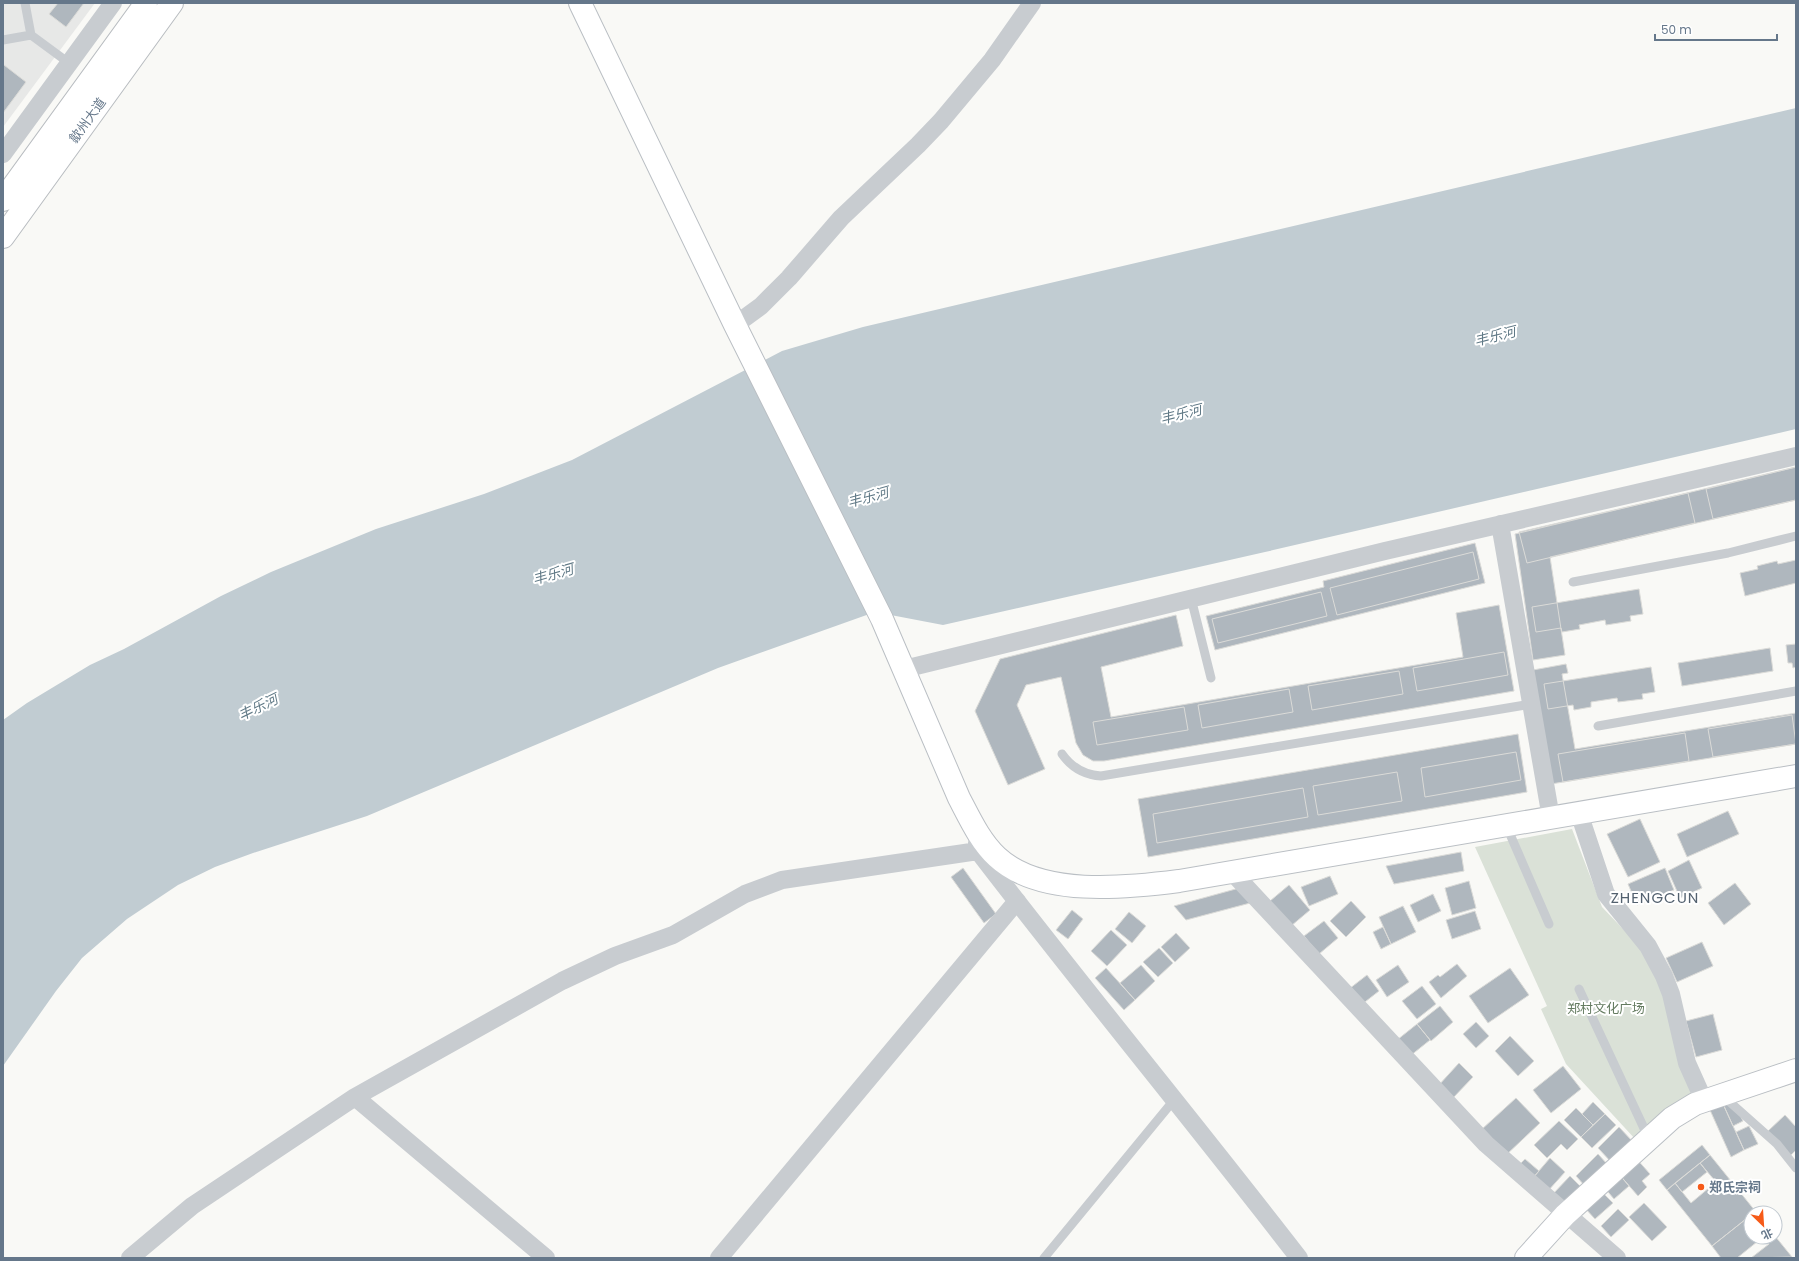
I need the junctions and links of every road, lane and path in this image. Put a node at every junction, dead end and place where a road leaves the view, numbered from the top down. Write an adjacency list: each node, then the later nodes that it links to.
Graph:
1 (25, 3): 7 (lane)
2 (113, 3): 9 (street)
3 (146, 3): 11 (main road, 歙州大道)
4 (172, 3): 12 (main road, 歙州大道)
5 (580, 3): 13 (main road)
6 (1032, 3): 13 (street)
7 (31, 35): 8 (lane); 9 (lane)
8 (3, 40)
9 (69, 63): 10 (street)
10 (3, 154)
11 (3, 200)
12 (3, 237)
13 (735, 325): 19 (main road)
14 (1796, 456): 15 (street)
15 (1500, 524): 18 (street); 22 (street)
16 (1796, 536): 17 (lane)
17 (1574, 582)
18 (1191, 598): 19 (street); 20 (lane)
19 (904, 669): 28 (main road)
20 (1212, 678)
21 (1796, 691): 23 (lane)
22 (1531, 704): 24 (lane); 27 (street)
23 (1598, 726)
24 (1062, 754)
25 (1796, 776): 26 (main road)
26 (1579, 813): 27 (main road); 37 (street)
27 (1551, 818): 29 (main road)
28 (973, 826): 30 (street); 31 (main road)
29 (1506, 826): 31 (main road); 33 (lane)
30 (978, 851): 32 (street); 36 (street)
31 (1232, 872): 41 (street)
32 (1017, 901): 38 (street); 44 (street)
33 (1549, 924)
34 (1579, 988): 39 (lane)
35 (1796, 1070): 37 (main road)
36 (355, 1097): 42 (street); 43 (street)
37 (1713, 1098): 39 (main road); 40 (lane)
38 (1174, 1100): 45 (lane); 46 (street)
39 (1649, 1139): 41 (main road)
40 (1796, 1168)
41 (1566, 1215): 47 (main road); 48 (street)
42 (130, 1258)
43 (546, 1258)
44 (719, 1258)
45 (1044, 1258)
46 (1299, 1258)
47 (1526, 1258)
48 (1617, 1258)

